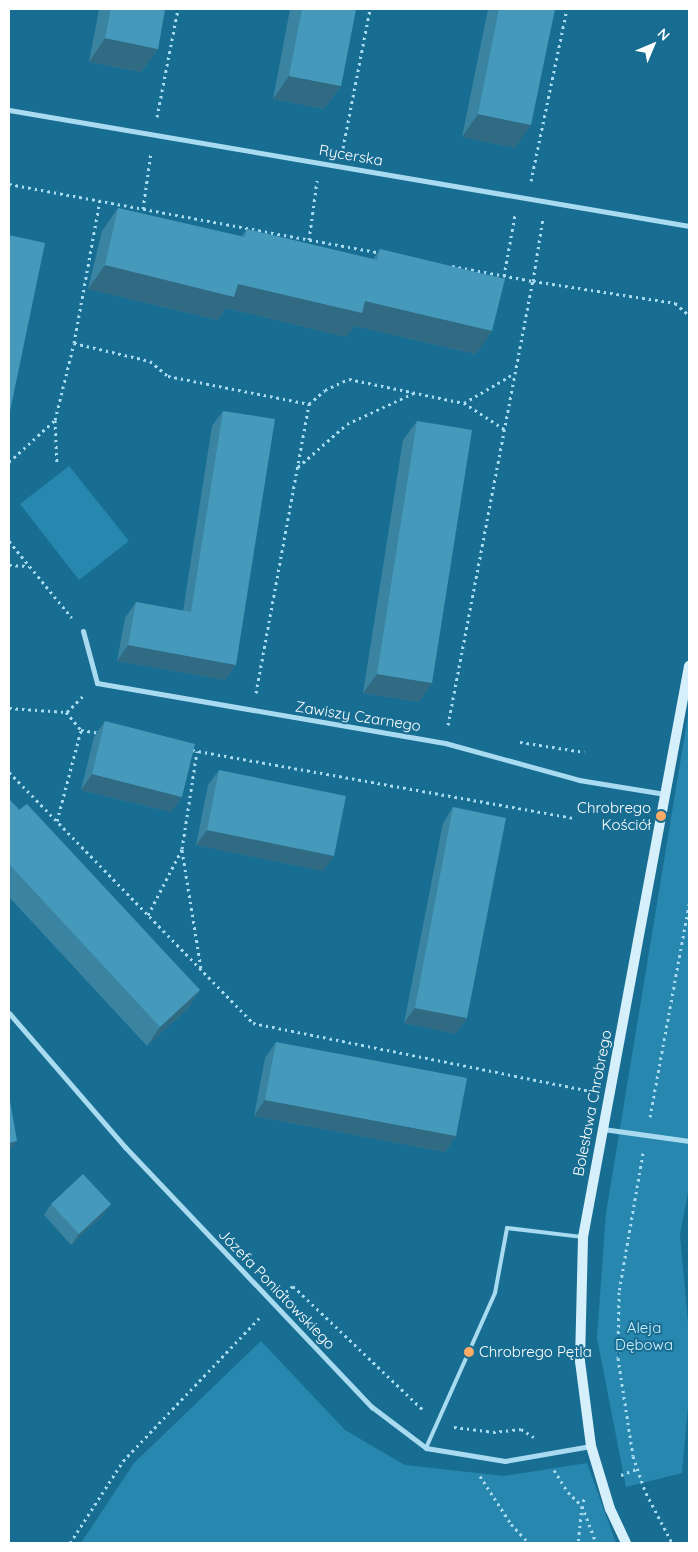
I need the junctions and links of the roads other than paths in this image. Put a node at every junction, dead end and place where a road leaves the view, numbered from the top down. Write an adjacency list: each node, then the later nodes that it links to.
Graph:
1 (9, 110): 2 (street, Rycerska)
2 (689, 226)
3 (83, 632): 6 (street, Zawiszy Czarnego)
4 (689, 666): 5 (street, Bolesława Chrobrego)
5 (684, 718): 6 (street, Bolesława Chrobrego)
6 (665, 794): 8 (street, Bolesława Chrobrego)
7 (9, 1013): 12 (street, Józefa Poniatowskiego)
8 (603, 1129): 9 (street); 10 (street, Bolesława Chrobrego)
9 (689, 1141)
10 (583, 1237): 11 (street, Bolesława Chrobrego); 12 (lane)
11 (591, 1446): 12 (street, Józefa Poniatowskiego); 13 (street, Bolesława Chrobrego)
12 (426, 1448)
13 (626, 1543)

